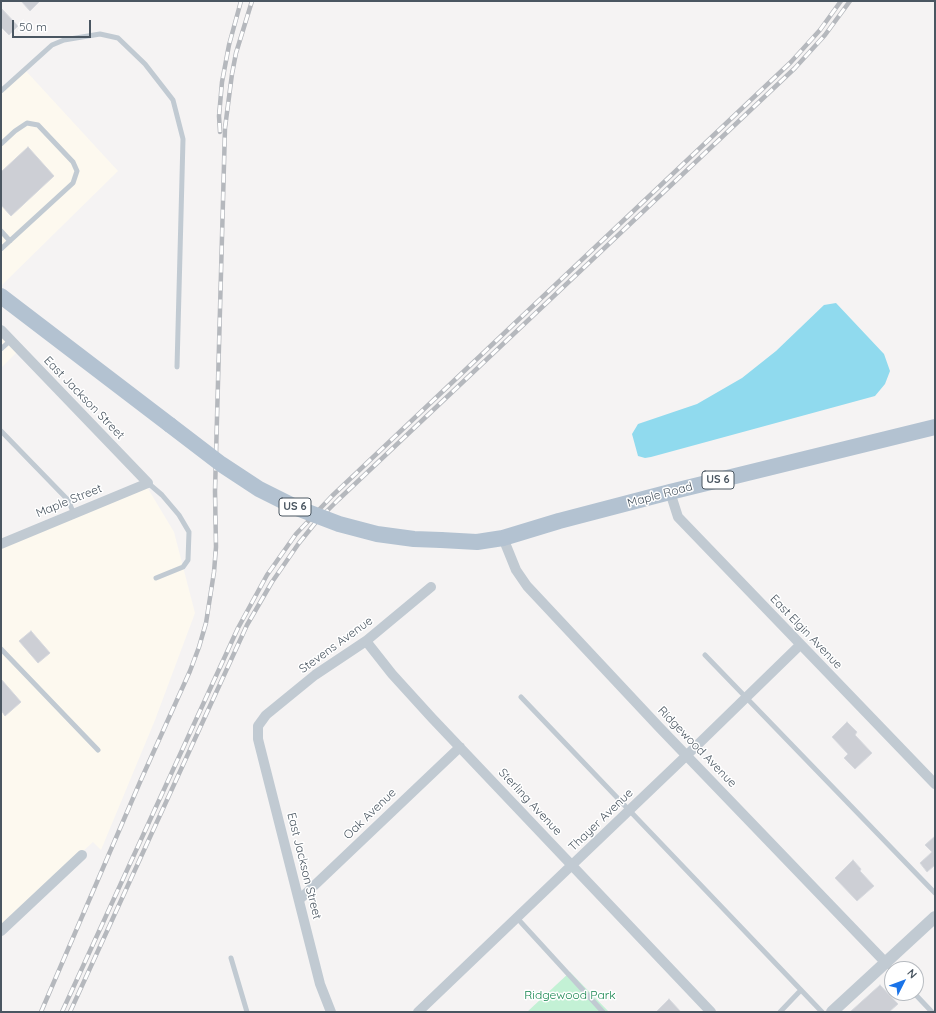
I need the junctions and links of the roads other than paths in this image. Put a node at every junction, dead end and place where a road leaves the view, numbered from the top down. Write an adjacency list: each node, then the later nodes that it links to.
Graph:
1 (1, 91): 10 (lane)
2 (1, 144): 4 (lane)
3 (1, 232): 4 (lane)
4 (10, 241): 5 (lane)
5 (1, 249)
6 (1, 296): 16 (main road, US 6, bridge)
7 (1, 330): 8 (street, East Jackson Street)
8 (11, 340): 9 (lane); 13 (street, East Jackson Street)
9 (1, 349)
10 (177, 367)
11 (935, 427): 14 (main road, Maple Road / US 6)
12 (1, 431): 15 (lane)
13 (148, 483): 15 (street, Maple Street); 18 (lane)
14 (670, 492): 16 (main road, Maple Road / US 6); 21 (street, East Elgin Avenue)
15 (74, 514): 17 (street, Maple Street)
16 (503, 538): 29 (street, Ridgewood Avenue)
17 (1, 544)
18 (156, 578)
19 (430, 587): 20 (street, Stevens Avenue)
20 (366, 641): 26 (street, Stevens Avenue); 27 (street, Sterling Avenue)
21 (800, 645): 25 (street, Thayer Avenue); 30 (street, East Elgin Avenue)
22 (1, 649): 28 (lane)
23 (705, 655): 25 (lane)
24 (521, 697): 31 (lane)
25 (746, 698): 29 (street, Thayer Avenue); 34 (lane)
26 (258, 726): 35 (street, East Jackson Street)
27 (460, 747): 33 (street, Sterling Avenue); 35 (street, Oak Avenue)
28 (98, 750)
29 (687, 755): 31 (street, Thayer Avenue); 40 (street, Ridgewood Avenue)
30 (935, 784)
31 (629, 810): 33 (street, Thayer Avenue); 43 (lane)
32 (82, 855): 38 (street)
33 (572, 865): 37 (street, Thayer Avenue); 49 (street, Sterling Avenue)
34 (935, 892)
35 (299, 900): 46 (street, East Jackson Street)
36 (935, 917): 41 (street)
37 (517, 918): 47 (street, Thayer Avenue); 48 (lane)
38 (1, 931)
39 (231, 958): 45 (lane)
40 (884, 961)
41 (894, 961)
42 (884, 970): 52 (street)
43 (801, 990): 50 (lane); 51 (lane)
44 (922, 1001): 53 (lane)
45 (247, 1012)
46 (331, 1012)
47 (418, 1012)
48 (603, 1012)
49 (711, 1012)
50 (780, 1012)
51 (822, 1012)
52 (832, 1012)
53 (934, 1012)

